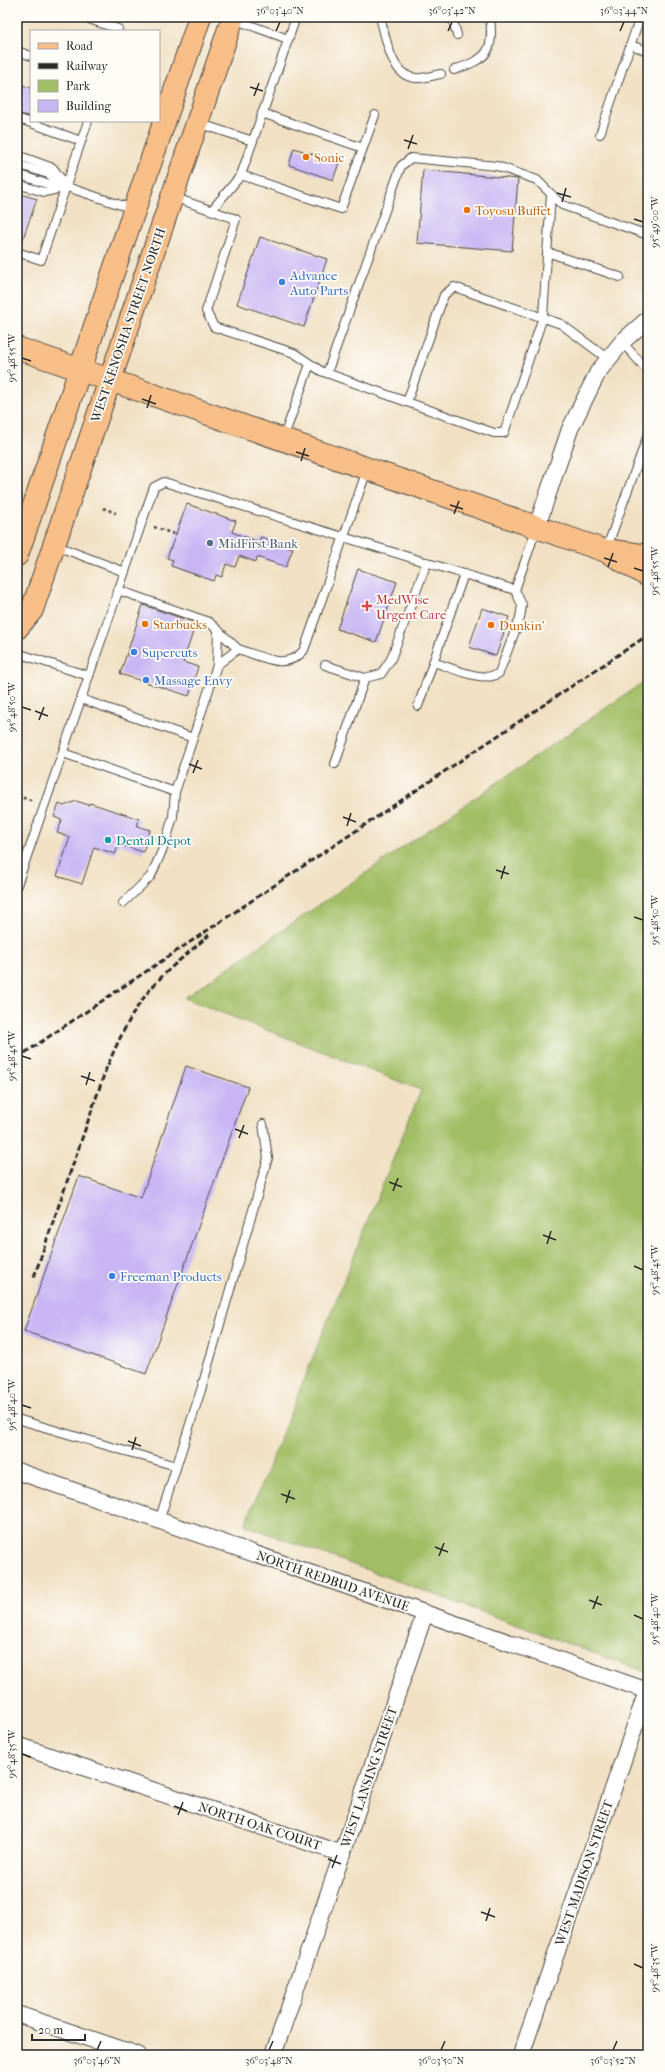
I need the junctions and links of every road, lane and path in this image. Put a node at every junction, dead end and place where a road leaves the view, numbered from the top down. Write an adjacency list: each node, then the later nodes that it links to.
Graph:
1 (83, 17): 9 (lane)
2 (200, 17): 35 (main road)
3 (296, 17): 11 (lane)
4 (380, 17): 17 (lane)
5 (452, 17): 10 (lane)
6 (490, 17): 16 (lane)
7 (640, 17): 12 (lane)
8 (231, 18): 11 (lane); 22 (main road, WEST KENOSHA STREET NORTH)
9 (118, 30)
10 (457, 36)
11 (288, 38): 18 (lane)
12 (630, 45): 14 (lane); 23 (lane)
13 (17, 51): 15 (lane)
14 (648, 51)
15 (30, 56)
16 (454, 70)
17 (441, 74)
18 (262, 113): 25 (lane); 26 (lane)
19 (375, 115): 26 (lane)
20 (17, 118): 24 (lane)
21 (88, 122): 24 (lane)
22 (198, 123): 25 (lane); 34 (main road, WEST KENOSHA STREET NORTH)
23 (600, 134)
24 (81, 141): 32 (lane)
25 (253, 141): 30 (lane)
26 (363, 148): 30 (lane)
27 (17, 155): 32 (lane)
28 (17, 164): 32 (lane)
29 (17, 174): 32 (lane)
30 (241, 175): 36 (lane)
31 (17, 184): 32 (lane)
32 (67, 187): 35 (lane); 38 (lane)
33 (551, 194): 37 (lane); 39 (lane); 49 (lane)
34 (172, 197): 36 (lane); 50 (main road, WEST KENOSHA STREET NORTH)
35 (134, 209): 47 (main road)
36 (212, 210): 46 (lane)
37 (648, 235)
38 (17, 252)
39 (547, 252): 40 (lane); 41 (lane)
40 (620, 277)
41 (543, 317): 45 (lane); 51 (lane); 51 (lane)
42 (648, 319): 43 (street)
43 (622, 342): 45 (street); 48 (lane)
44 (17, 348): 47 (main road)
45 (608, 359): 58 (street)
46 (310, 364): 49 (lane); 53 (lane)
47 (80, 370): 50 (main road); 63 (main road)
48 (648, 371)
49 (327, 374): 51 (lane)
50 (109, 380): 53 (main road); 61 (main road, WEST KENOSHA STREET NORTH)
51 (407, 402)
52 (648, 435): 62 (lane)
53 (283, 439): 54 (main road)
54 (368, 468): 58 (main road); 60 (lane)
55 (103, 508): 56 (path)
56 (116, 513)
57 (150, 525): 59 (path)
58 (537, 526): 62 (main road); 70 (lane)
59 (174, 534)
60 (343, 536): 65 (lane); 66 (lane); 73 (lane)
61 (53, 545): 66 (lane); 71 (main road, WEST KENOSHA STREET NORTH)
62 (606, 551): 64 (main road); 68 (main road)
63 (17, 555)
64 (648, 556)
65 (427, 562): 67 (lane); 79 (lane)
66 (125, 572): 69 (lane)
67 (464, 574): 70 (lane); 75 (lane)
68 (648, 576)
69 (118, 590): 72 (lane); 78 (lane)
70 (515, 590): 75 (lane)
71 (17, 628)
72 (218, 630): 73 (lane); 76 (lane)
73 (238, 649): 76 (lane)
74 (17, 653): 78 (lane)
75 (433, 662): 81 (lane)
76 (217, 665): 82 (lane)
77 (325, 665): 79 (lane)
78 (89, 676): 80 (lane)
79 (365, 678): 84 (lane)
80 (81, 699): 82 (lane); 83 (lane)
81 (418, 706)
82 (193, 738): 85 (lane)
83 (62, 753): 85 (lane); 86 (lane)
84 (335, 764)
85 (175, 792): 87 (lane)
86 (17, 885)
87 (123, 903)
88 (263, 1124): 90 (lane)
89 (17, 1419): 90 (lane)
90 (176, 1466): 92 (lane)
91 (17, 1471): 92 (street, NORTH REDBUD AVENUE)
92 (159, 1520): 93 (street, NORTH REDBUD AVENUE)
93 (425, 1613): 94 (street, NORTH REDBUD AVENUE); 96 (street, WEST LANSING STREET)
94 (647, 1691): 100 (street, WEST MADISON STREET)
95 (17, 1745): 96 (street, NORTH OAK COURT)
96 (343, 1854): 99 (street, WEST LANSING STREET)
97 (17, 2014): 98 (street)
98 (138, 2055)
99 (273, 2055)
100 (521, 2055)

